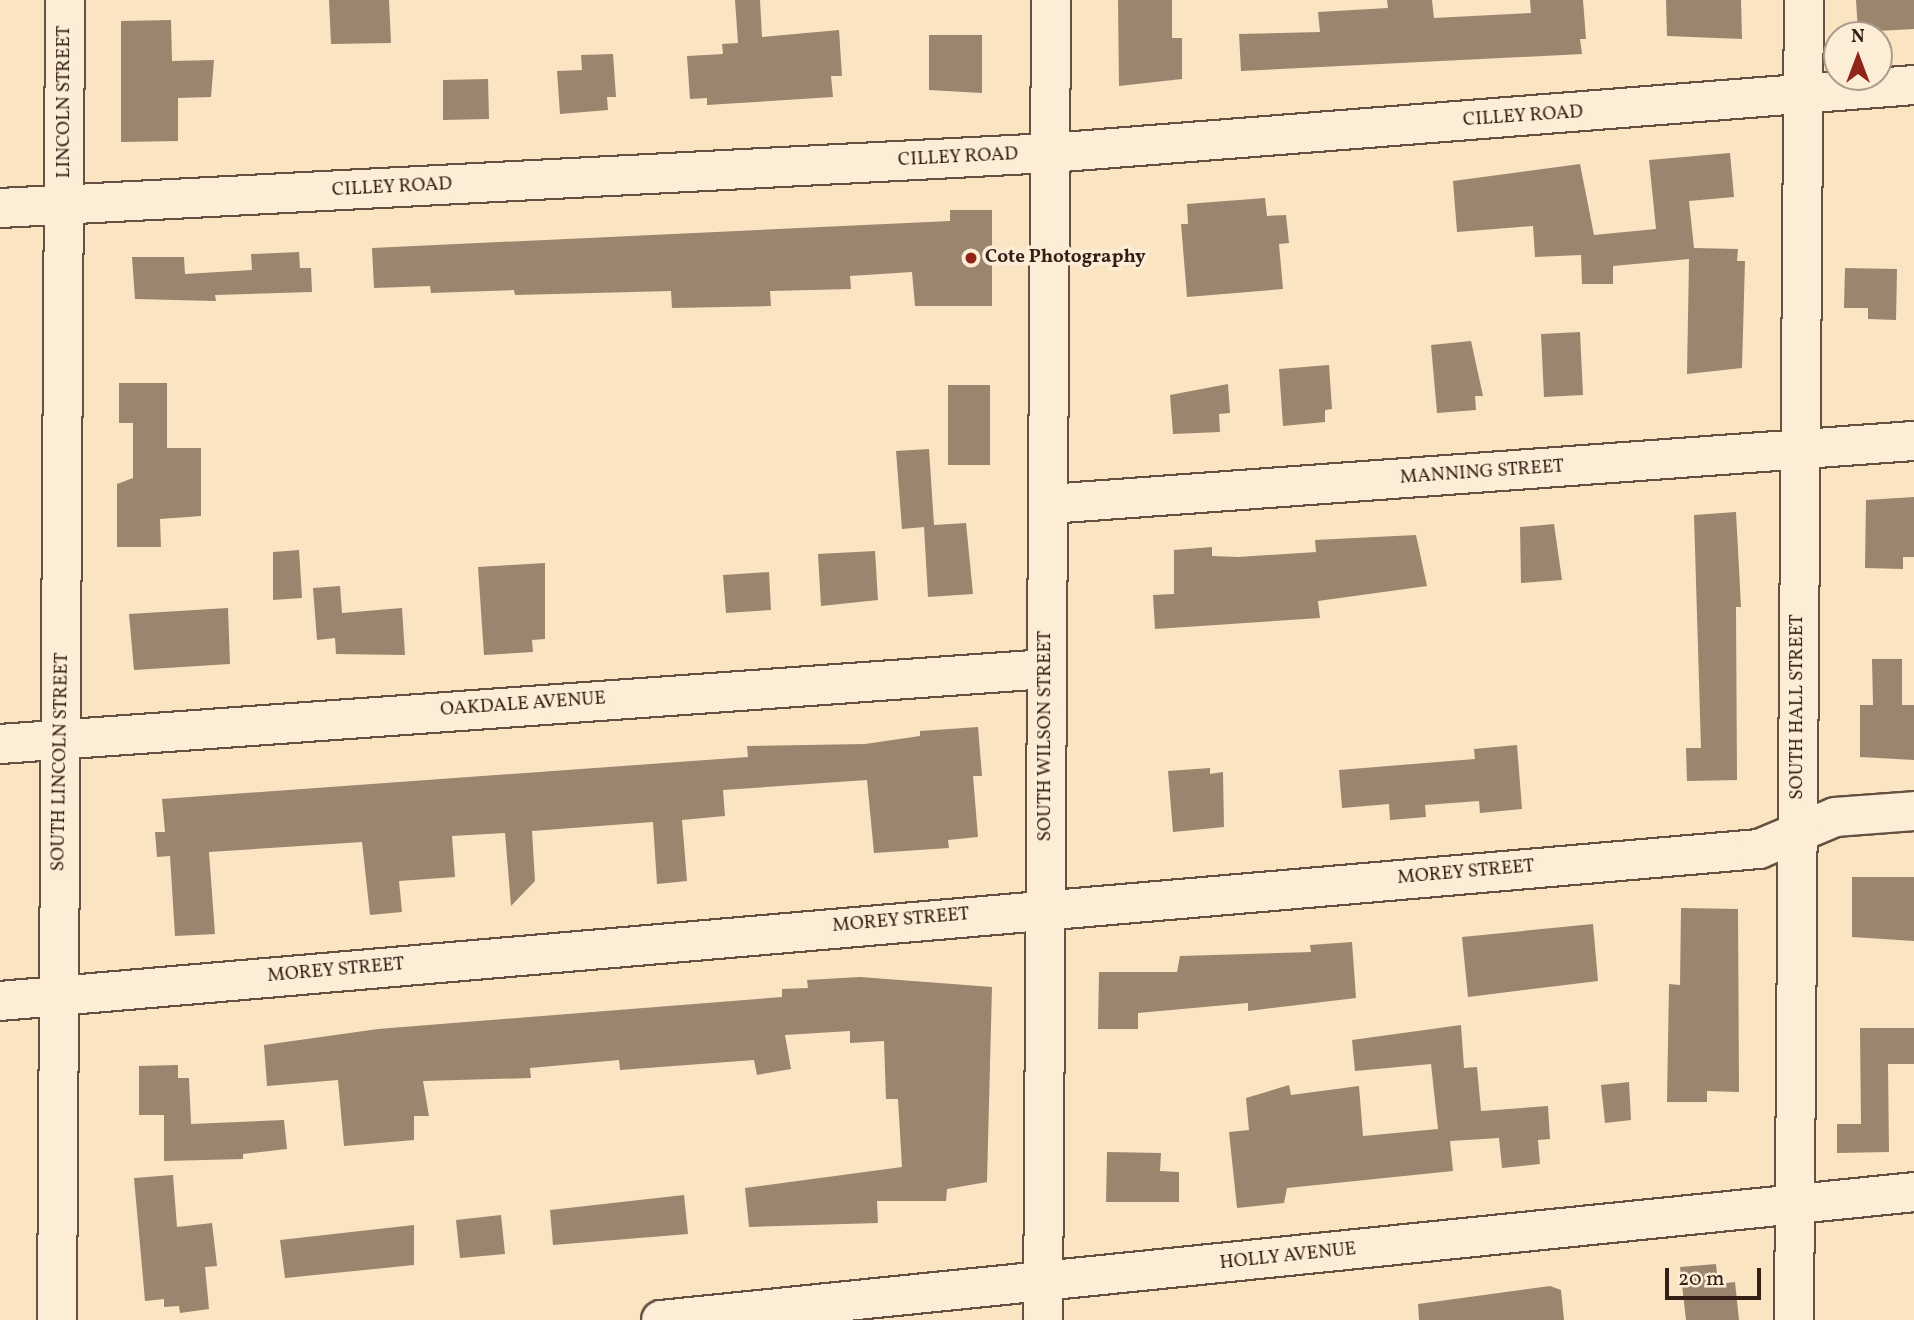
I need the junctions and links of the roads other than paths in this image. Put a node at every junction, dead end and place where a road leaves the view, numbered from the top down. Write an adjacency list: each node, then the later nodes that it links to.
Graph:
1 (65, 0): 7 (street, LINCOLN STREET)
2 (1051, 0): 6 (street, SOUTH WILSON STREET)
3 (1804, 0): 5 (street, SOUTH HALL STREET)
4 (1914, 85): 5 (street, CILLEY ROAD)
5 (1802, 95): 6 (street, CILLEY ROAD); 10 (street, SOUTH HALL STREET)
6 (1050, 153): 7 (street, CILLEY ROAD); 11 (street, SOUTH WILSON STREET)
7 (65, 204): 8 (street, CILLEY ROAD); 13 (street, SOUTH LINCOLN STREET)
8 (0, 208)
9 (1914, 441): 10 (street, MANNING STREET)
10 (1800, 451): 11 (street, MANNING STREET); 16 (street, SOUTH HALL STREET)
11 (1049, 504): 12 (street, SOUTH WILSON STREET)
12 (1046, 669): 13 (street, OAKDALE AVENUE); 17 (street, SOUTH WILSON STREET)
13 (61, 740): 14 (street, OAKDALE AVENUE); 18 (street, SOUTH LINCOLN STREET)
14 (0, 744)
15 (1914, 811): 16 (street, MOREY STREET)
16 (1798, 829): 17 (street, MOREY STREET); 21 (street, SOUTH HALL STREET)
17 (1046, 908): 18 (street, MOREY STREET); 22 (street, SOUTH WILSON STREET)
18 (59, 996): 19 (street, MOREY STREET); 23 (street, SOUTH LINCOLN STREET)
19 (0, 1000)
20 (1914, 1192): 21 (street, HOLLY AVENUE)
21 (1795, 1204): 22 (street, HOLLY AVENUE); 25 (street, SOUTH HALL STREET)
22 (1043, 1302): 24 (street, HOLLY AVENUE)
23 (57, 1320)
24 (661, 1320)
25 (1794, 1320)

